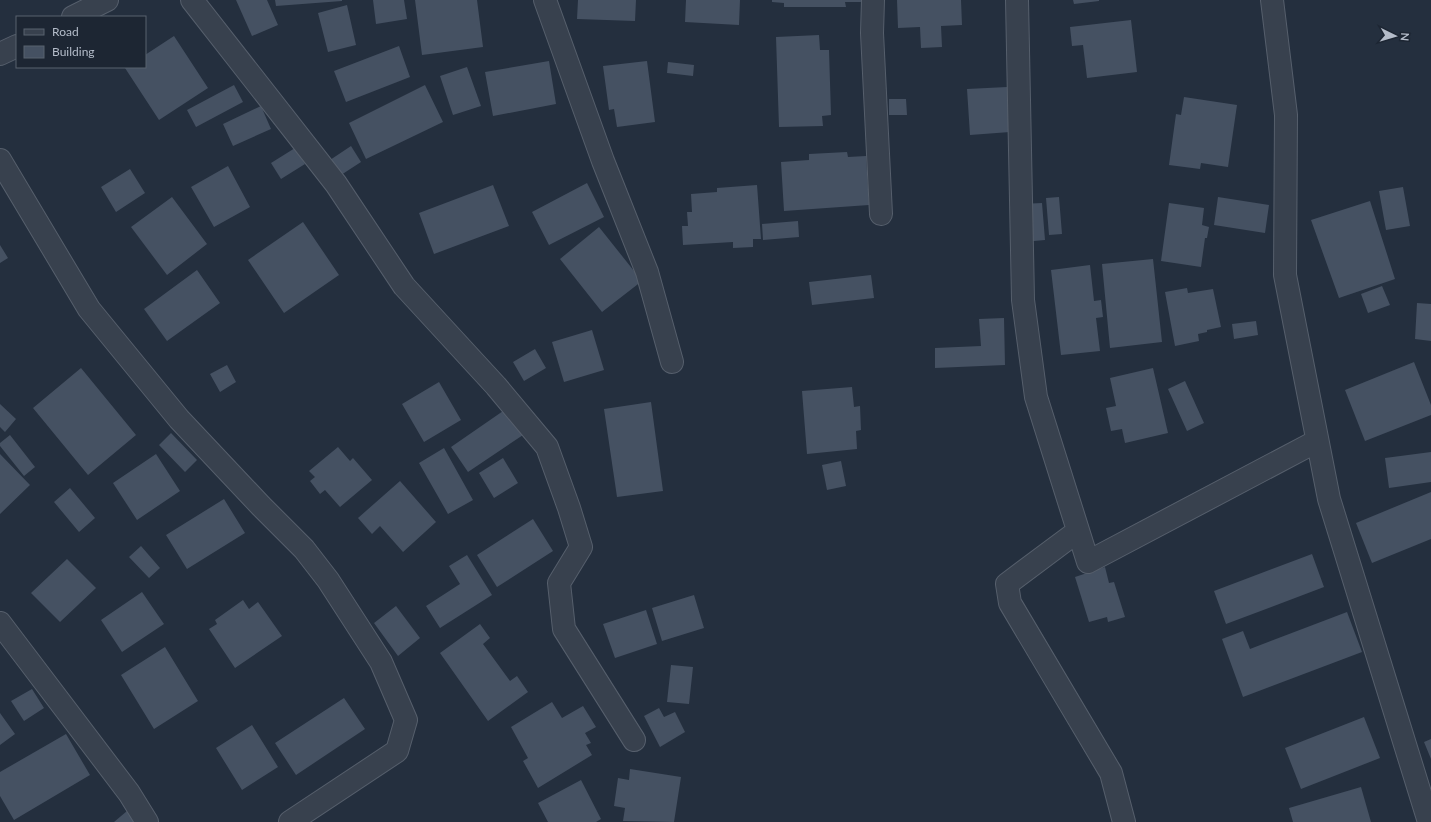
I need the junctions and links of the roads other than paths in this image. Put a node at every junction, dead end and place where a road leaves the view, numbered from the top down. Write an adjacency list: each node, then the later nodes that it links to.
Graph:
1 (107, 0): 7 (street)
2 (192, 0): 16 (street)
3 (545, 0): 12 (street)
4 (873, 0): 11 (street)
5 (1017, 0): 14 (street)
6 (1272, 0): 13 (street)
7 (75, 16)
8 (16, 46): 9 (street)
9 (0, 54)
10 (0, 160): 18 (street)
11 (881, 214)
12 (672, 362)
13 (1317, 441): 14 (street); 20 (street)
14 (1078, 531): 19 (street)
15 (0, 623): 17 (street)
16 (634, 740)
17 (147, 822)
18 (290, 822)
19 (1124, 822)
20 (1430, 822)

